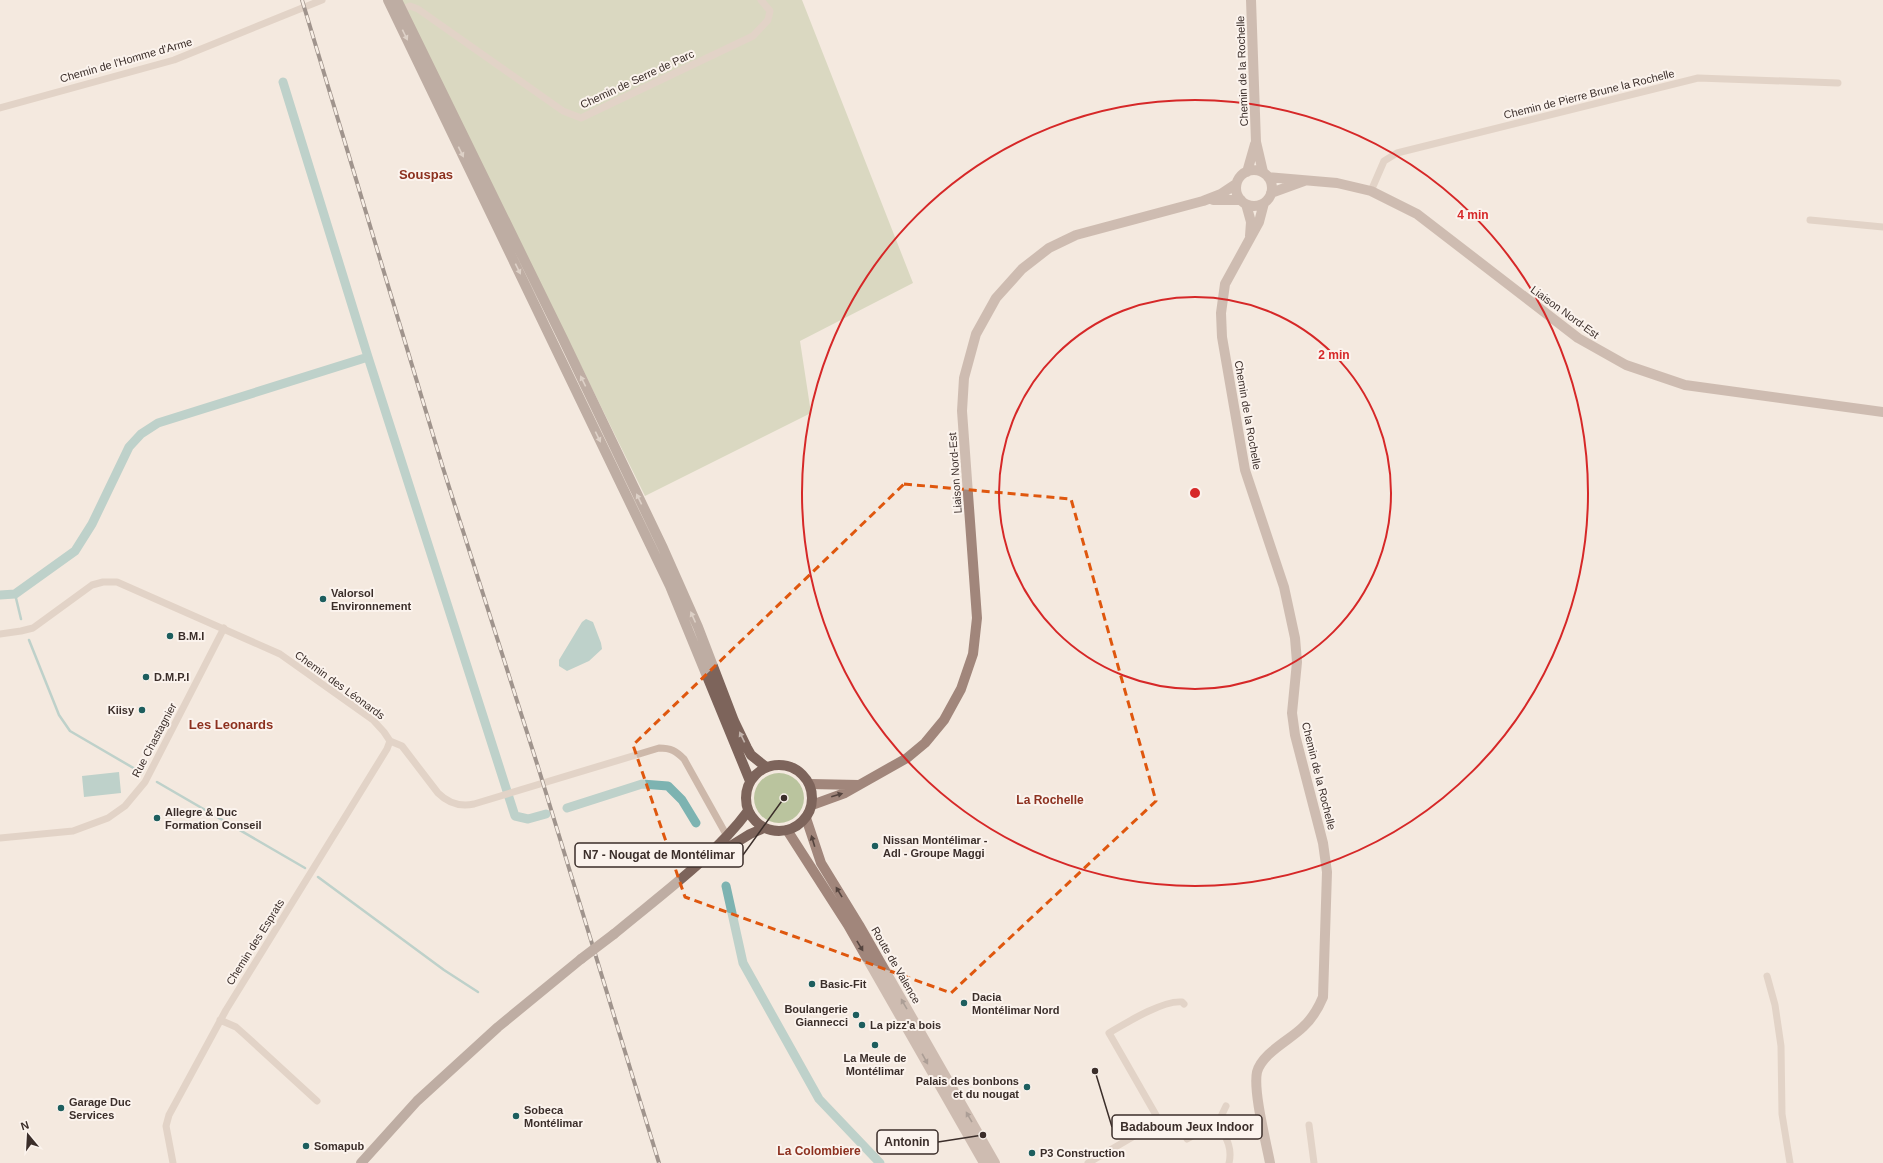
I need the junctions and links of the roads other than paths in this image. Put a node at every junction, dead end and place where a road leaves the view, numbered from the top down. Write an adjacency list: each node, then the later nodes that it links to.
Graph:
1 (322, 0): 7 (street, Chemin de l'Homme d'Arme)
2 (388, 0): 5 (main road)
3 (762, 0): 5 (street, Chemin de Serre de Parc)
4 (1251, 0): 8 (main road, Chemin de la Rochelle)
5 (397, 7): 25 (main road, one-way to 5); 26 (main road, one-way to 26)
6 (1838, 83): 13 (street, Chemin de Pierre Brune la Rochelle)
7 (0, 108)
8 (1256, 142): 9 (main road, Chemin de la Rochelle); 10 (main road, Chemin de la Rochelle)
9 (1247, 172): 10 (main road); 12 (main road)
10 (1265, 175): 11 (main road, Liaison Nord-Est); 14 (main road)
11 (1306, 181): 13 (main road, Liaison Nord-Est); 14 (main road, Liaison Nord-Est)
12 (1236, 184): 15 (main road, Liaison Nord-Est); 16 (main road)
13 (1371, 191): 21 (main road, Liaison Nord-Est)
14 (1271, 193): 17 (main road)
15 (1203, 201): 16 (main road, Liaison Nord-Est); 28 (main road, Liaison Nord-Est)
16 (1243, 202): 17 (main road); 20 (main road)
17 (1264, 203): 20 (main road, Chemin de la Rochelle)
18 (1810, 220): 19 (street)
19 (1883, 227)
20 (1250, 238): 51 (main road, Chemin de la Rochelle)
21 (1883, 412)
22 (224, 628): 23 (street, Chemin des Léonards); 24 (street, Chemin des Léonards); 35 (street, Rue Chastagnier)
23 (0, 634)
24 (390, 741): 34 (street, Chemin des Léonards); 39 (street, Chemin des Esprats)
25 (766, 767): 26 (main road); 27 (main road)
26 (750, 781): 30 (main road)
27 (810, 784): 28 (main road); 29 (main road)
28 (861, 784): 29 (main road, Liaison Nord-Est, one-way to 28)
29 (812, 805): 31 (main road)
30 (748, 811): 32 (main road); 34 (main road)
31 (806, 818): 33 (main road); 48 (main road, Route de Valence, one-way to 31)
32 (764, 828): 33 (main road); 36 (main road)
33 (787, 830): 47 (main road, Route de Valence, one-way to 47)
34 (728, 836): 36 (main road)
35 (0, 838)
36 (683, 876): 46 (main road, bridge)
37 (1767, 976): 53 (street)
38 (1184, 1004): 49 (street)
39 (220, 1020): 40 (street); 45 (street, Chemin des Esprats)
40 (317, 1101)
41 (1226, 1106): 42 (street)
42 (1218, 1123): 44 (street); 50 (street)
43 (1309, 1125): 52 (street)
44 (1187, 1139)
45 (173, 1163)
46 (361, 1163)
47 (984, 1163)
48 (995, 1163)
49 (1088, 1163)
50 (1229, 1163)
51 (1270, 1163)
52 (1314, 1163)
53 (1790, 1163)

